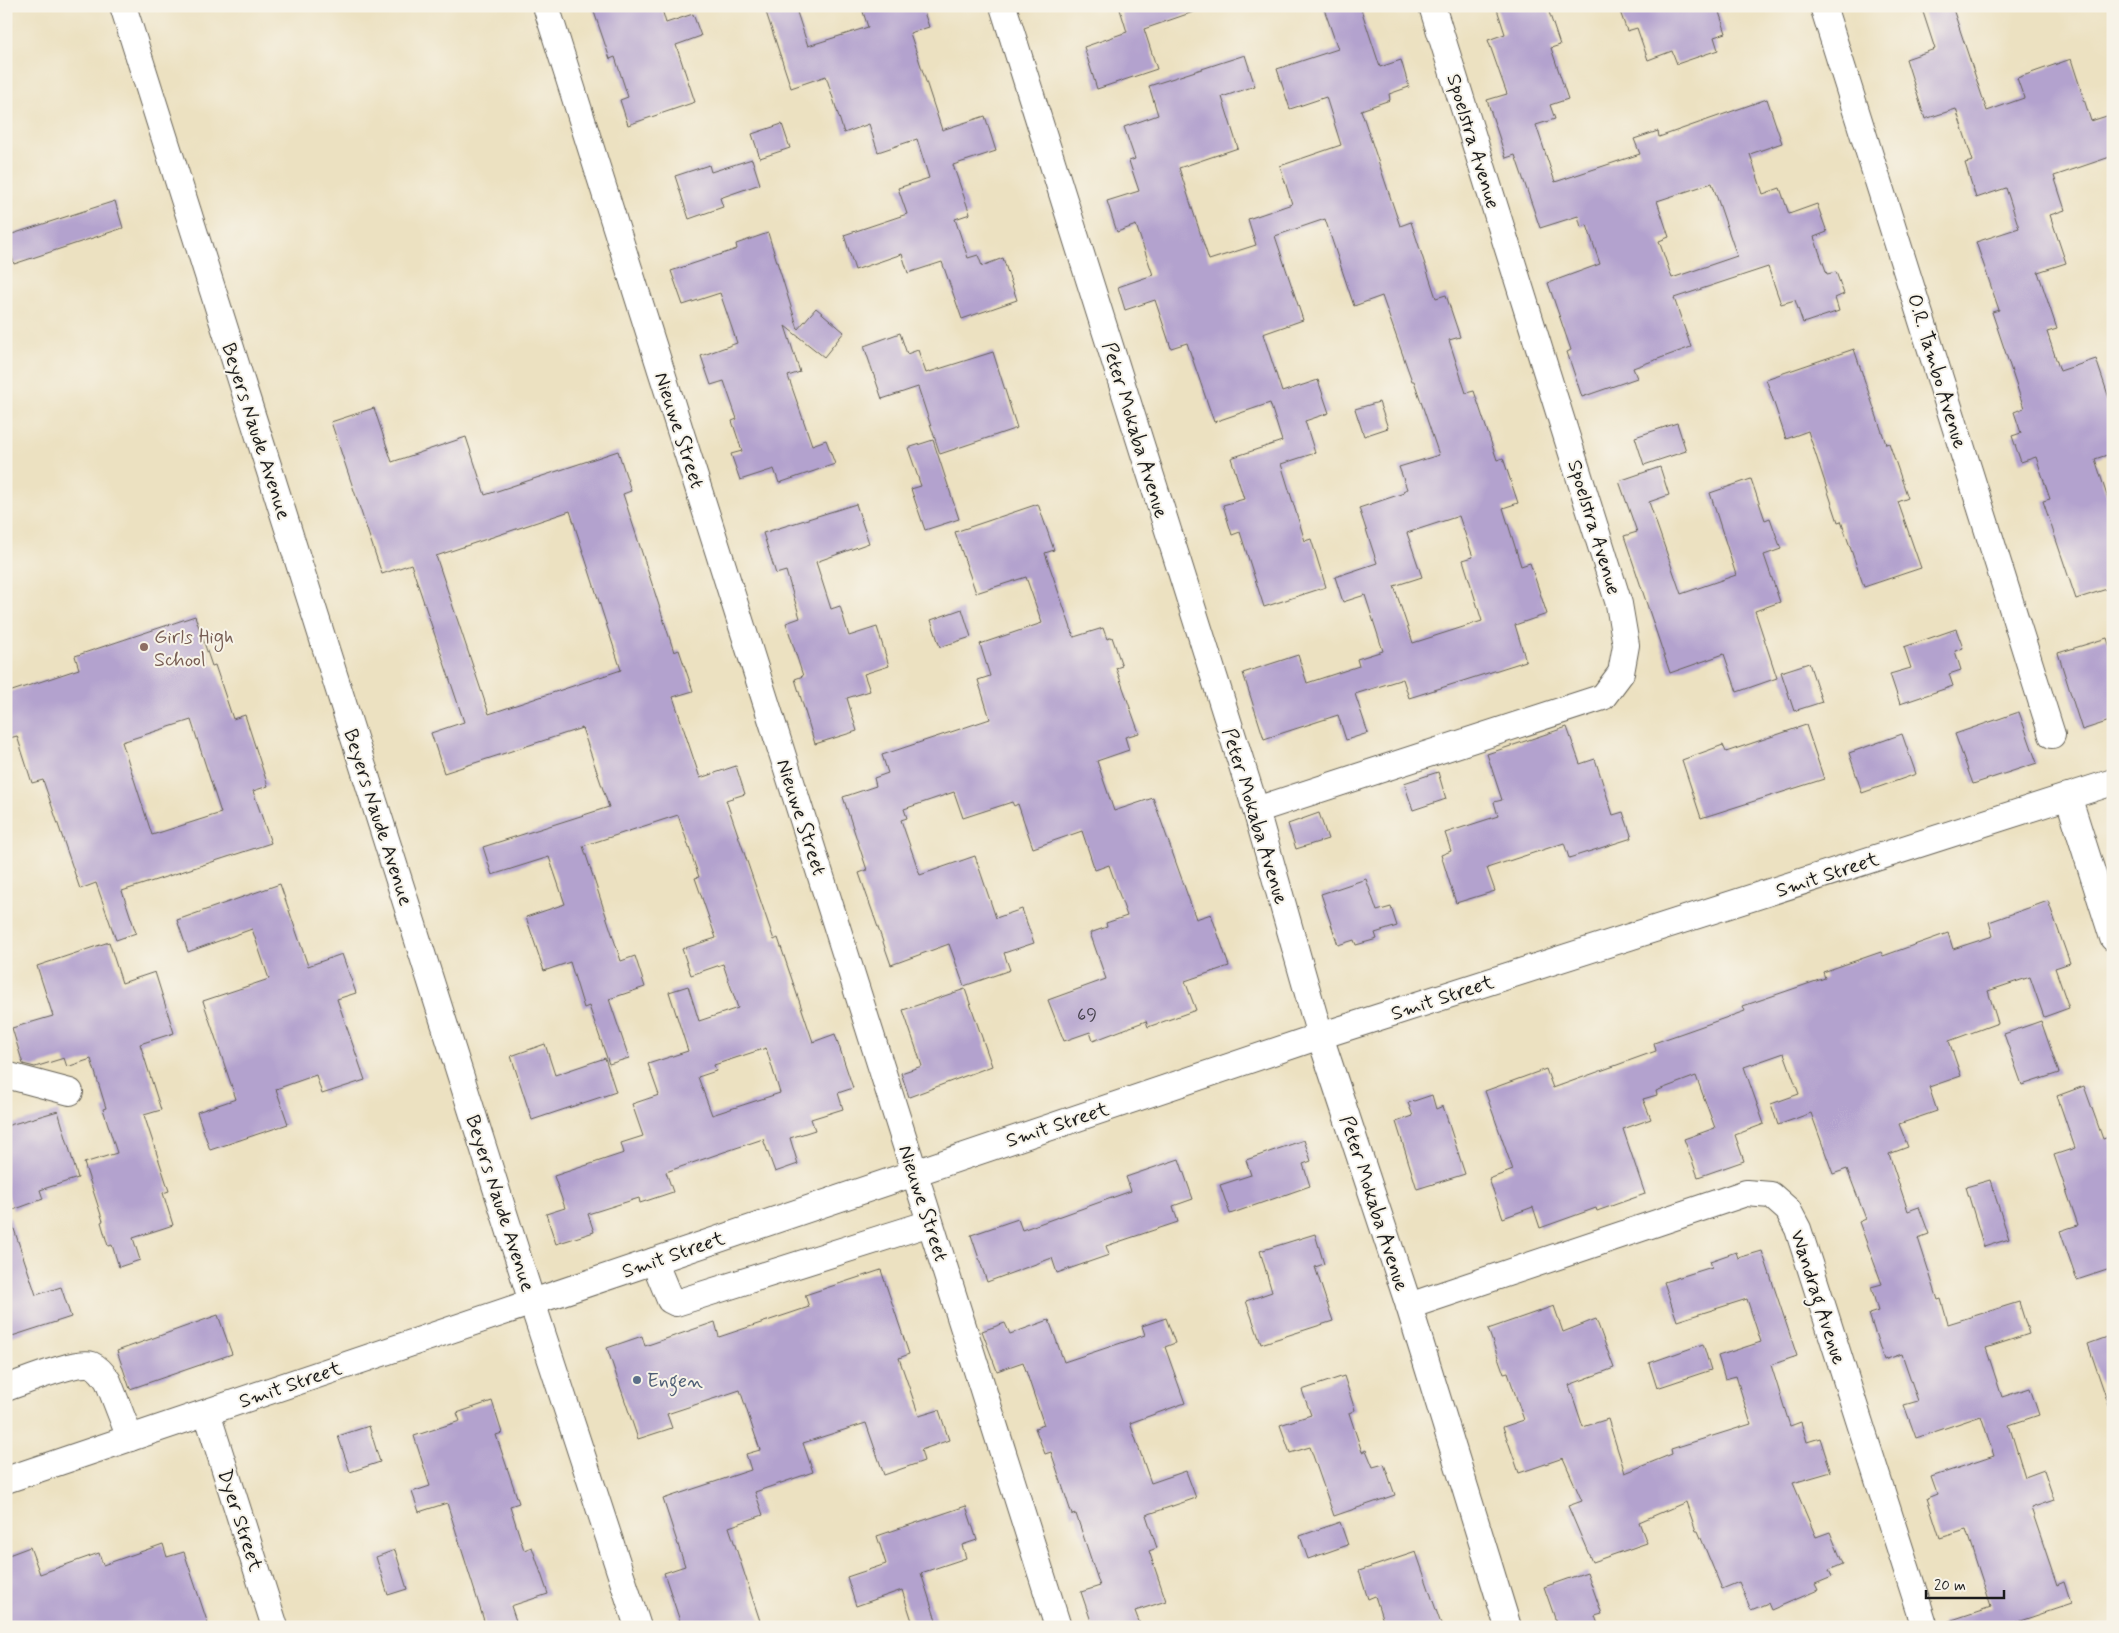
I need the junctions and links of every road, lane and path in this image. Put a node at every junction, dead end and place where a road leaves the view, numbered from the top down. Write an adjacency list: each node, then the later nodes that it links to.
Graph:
1 (123, 6): 17 (street, Beyers Naude Avenue)
2 (546, 6): 14 (street, Nieuwe Street)
3 (1003, 6): 9 (street, Peter Mokaba Avenue)
4 (1432, 6): 9 (street, Spoelstra Avenue)
5 (1823, 6): 6 (street, O.R. Tambo Avenue)
6 (2052, 735)
7 (2113, 782): 8 (street, Smit Street)
8 (2068, 796): 10 (street); 11 (street, Smit Street)
9 (1256, 810): 11 (street, Peter Mokaba Avenue)
10 (2113, 938)
11 (1320, 1036): 14 (street, Smit Street); 18 (street, Peter Mokaba Avenue)
12 (6, 1076): 13 (street)
13 (70, 1092)
14 (914, 1172): 15 (street, Nieuwe Street); 16 (street, Smit Street)
15 (930, 1223): 16 (street); 25 (street, Nieuwe Street)
16 (654, 1260): 17 (street, Smit Street)
17 (532, 1302): 20 (street, Smit Street); 24 (street, Beyers Naude Avenue)
18 (1408, 1306): 26 (street, Peter Mokaba Avenue); 27 (street, Wandrag Avenue)
19 (6, 1388): 21 (street)
20 (207, 1413): 21 (street, Smit Street); 23 (street, Dyer Street)
21 (130, 1438): 22 (street, Smit Street)
22 (6, 1480)
23 (275, 1627)
24 (638, 1627)
25 (1058, 1627)
26 (1508, 1627)
27 (1925, 1627)

